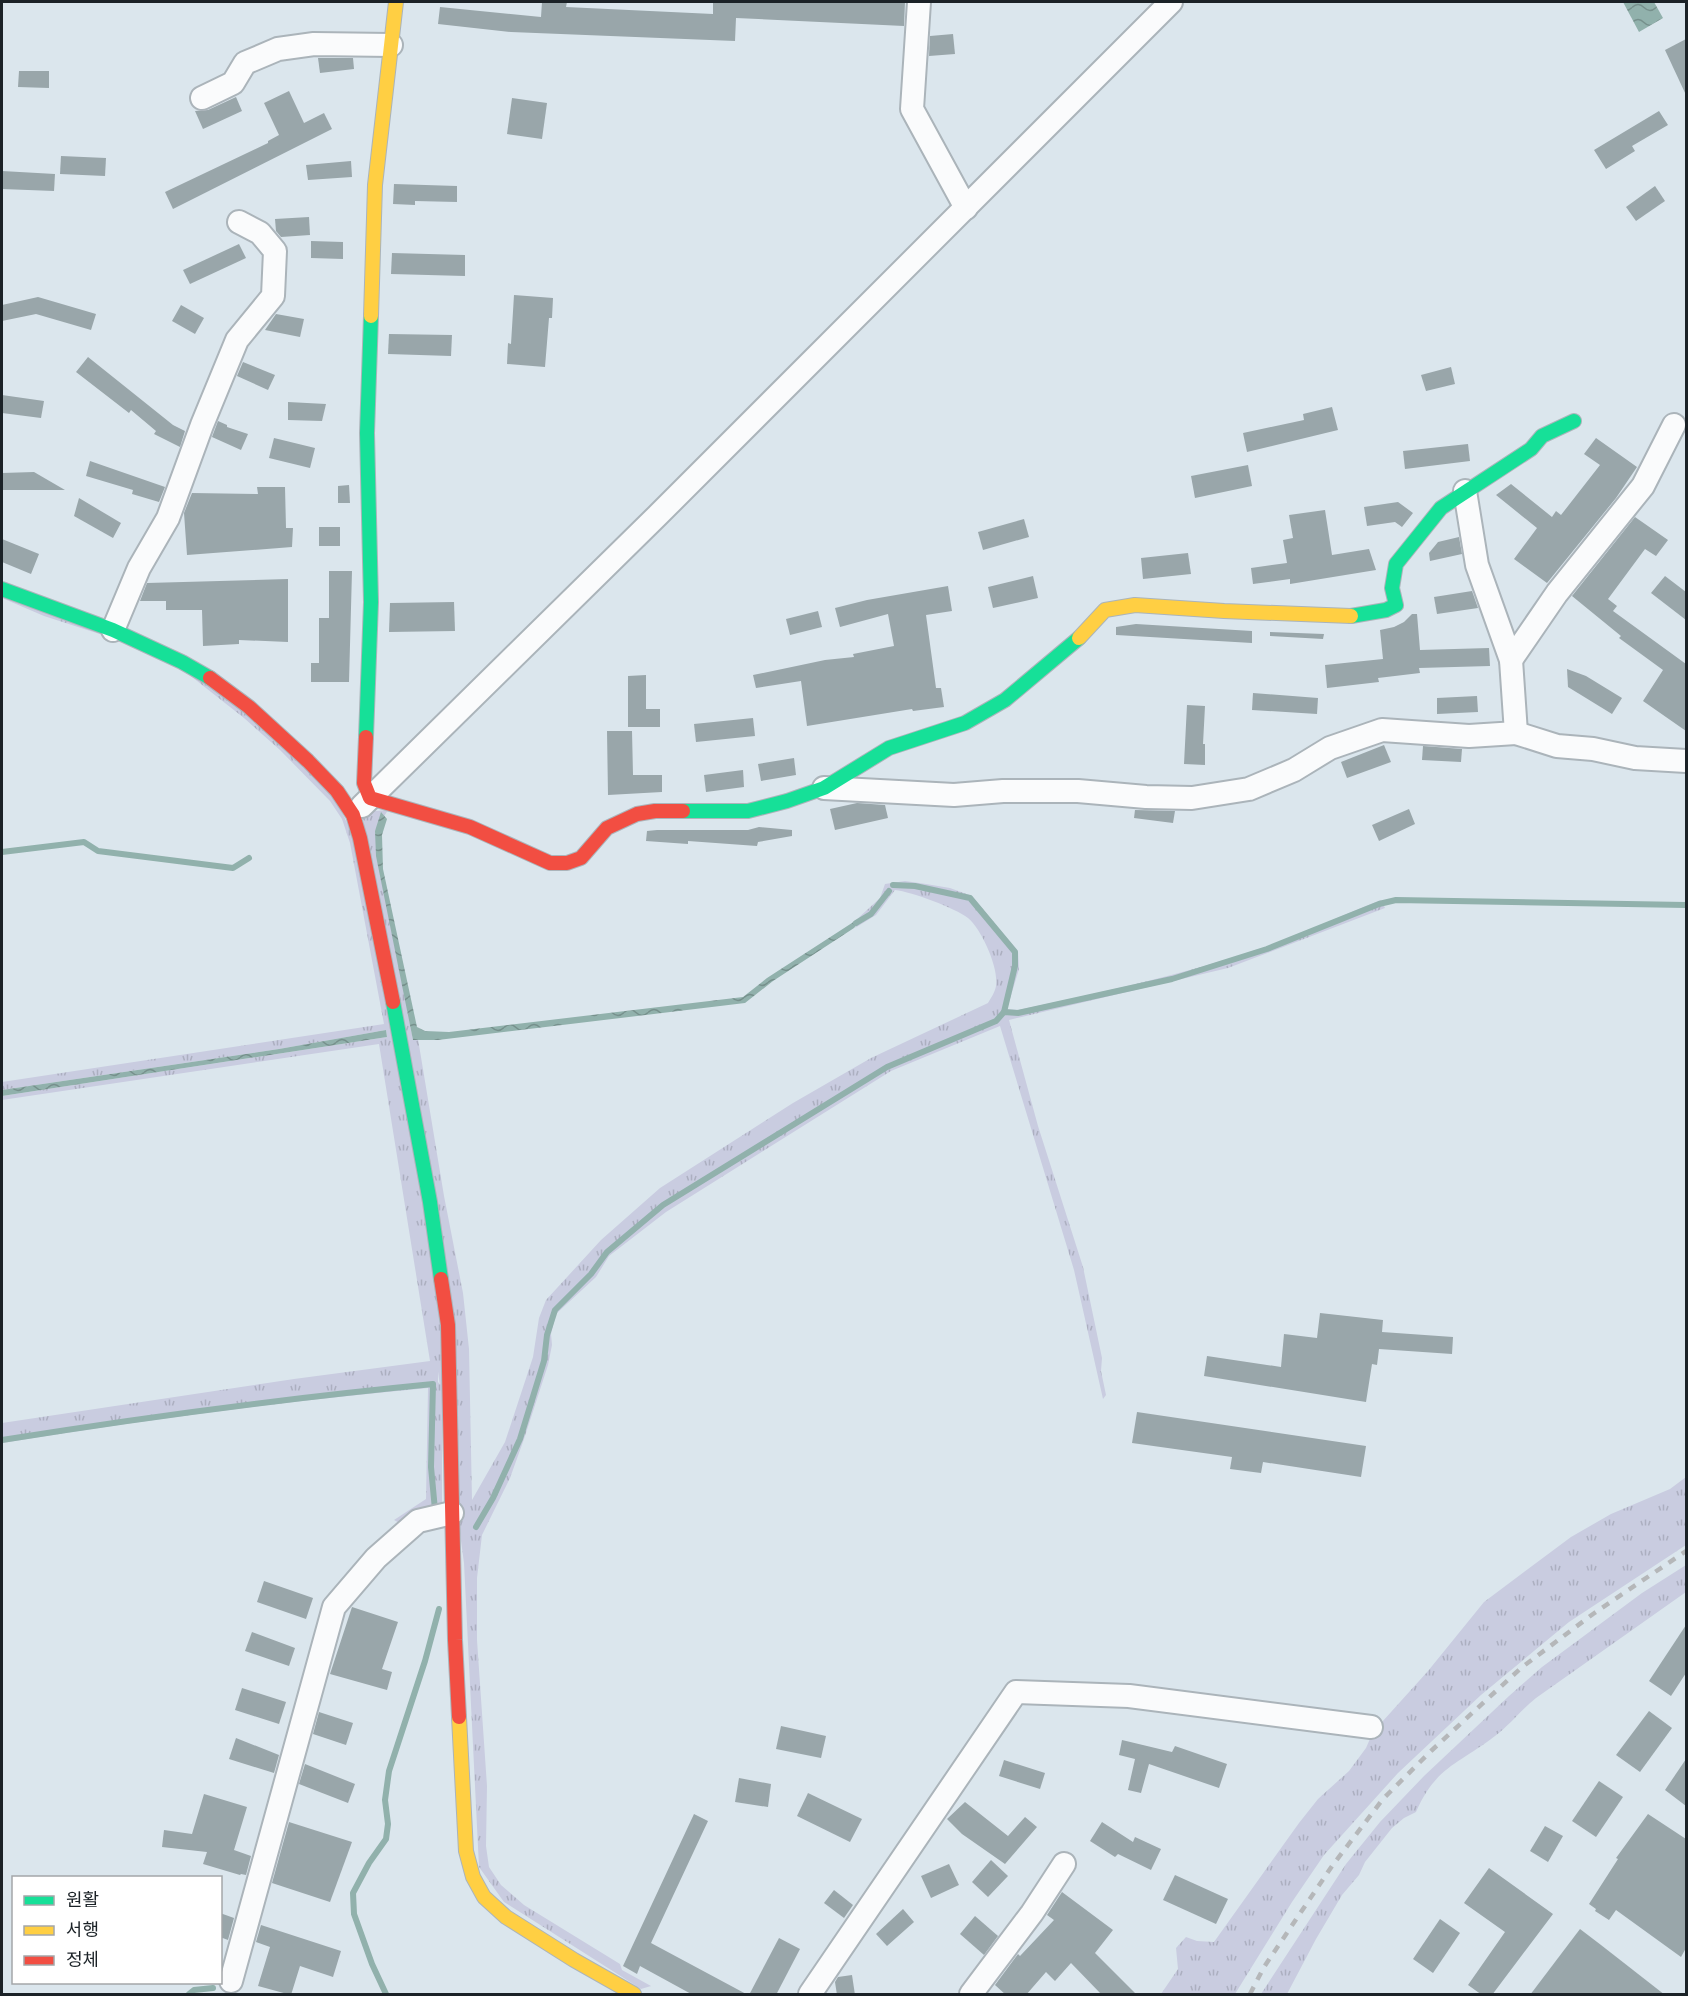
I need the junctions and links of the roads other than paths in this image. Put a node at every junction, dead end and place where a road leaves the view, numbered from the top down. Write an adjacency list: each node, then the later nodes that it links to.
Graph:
1 (396, 2): 4 (street)
2 (920, 2): 6 (street)
3 (1171, 2): 6 (street)
4 (391, 45): 5 (street); 17 (street)
5 (201, 98)
6 (966, 207): 17 (street)
7 (239, 222): 12 (street)
8 (1574, 421): 10 (street)
9 (1674, 425): 13 (street)
10 (1465, 491): 13 (street); 16 (street)
11 (2, 589): 12 (street)
12 (113, 630): 18 (street)
13 (1511, 660): 14 (street)
14 (1516, 733): 15 (street); 16 (street)
15 (1686, 761)
16 (824, 788): 17 (street)
17 (370, 798): 18 (street)
18 (353, 815): 19 (street)
19 (452, 1513): 22 (street); 23 (street)
20 (1371, 1727): 24 (street)
21 (1064, 1864): 25 (street)
22 (231, 1981)
23 (634, 1995)
24 (810, 1995)
25 (971, 1995)

